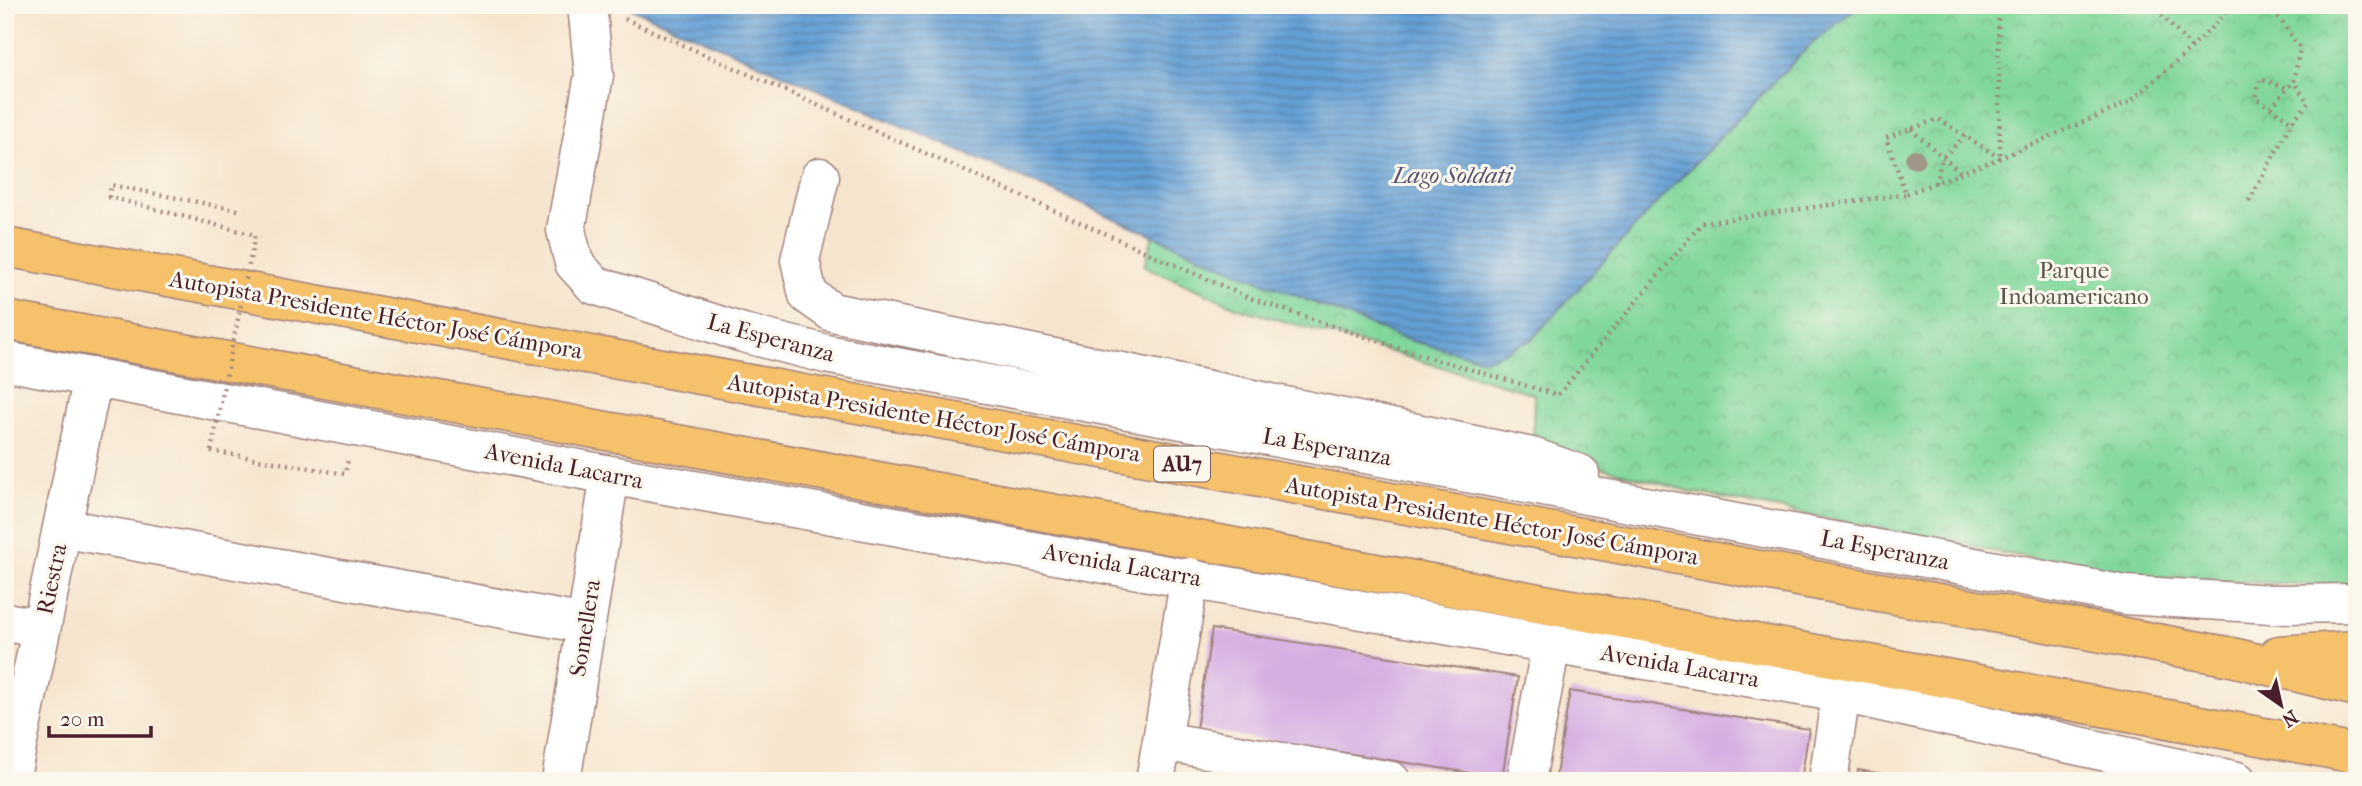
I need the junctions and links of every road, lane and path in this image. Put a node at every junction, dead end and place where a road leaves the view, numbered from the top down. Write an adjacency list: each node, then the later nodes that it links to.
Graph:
1 (1998, 5): 14 (path)
2 (2152, 5): 6 (path)
3 (2233, 5): 6 (path)
4 (2270, 5): 7 (path)
5 (588, 7): 18 (path); 27 (street, La Esperanza)
6 (2192, 48): 14 (path)
7 (2294, 81): 8 (path); 10 (path)
8 (2288, 88): 9 (path); 9 (path)
9 (2271, 107): 10 (path)
10 (2292, 122): 19 (path)
11 (1911, 129): 12 (path); 13 (path); 18 (path)
12 (1965, 136): 13 (path); 14 (path)
13 (1943, 157): 15 (path); 17 (path)
14 (2000, 158): 15 (path)
15 (1961, 173): 17 (path)
16 (820, 177): 27 (street)
17 (1936, 183): 18 (path)
18 (1906, 194)
19 (2249, 201)
20 (238, 210): 25 (path, bridge)
21 (5, 247): 35 (highway, Autopista Presidente Héctor José Cámpora / AU7)
22 (5, 320): 39 (highway)
23 (5, 361): 24 (street, Avenida Lacarra)
24 (93, 377): 26 (street, Avenida Lacarra); 28 (street, Riestra)
25 (348, 460)
26 (610, 474): 29 (street, Avenida Lacarra); 31 (street, Somellera)
27 (1708, 517): 30 (street, La Esperanza)
28 (62, 528): 31 (street); 32 (street, Riestra)
29 (1190, 577): 33 (street, Avenida Lacarra); 38 (street)
30 (2357, 603)
31 (585, 624): 41 (street, Somellera)
32 (23, 625): 40 (street, Riestra)
33 (1551, 644): 37 (street, Avenida Lacarra); 44 (street)
34 (2357, 650): 35 (highway)
35 (2232, 657): 36 (highway, Autopista Presidente Héctor José Cámpora / AU7)
36 (2357, 687)
37 (1841, 693): 45 (street); 46 (street, Avenida Lacarra)
38 (1162, 741): 42 (street); 43 (street)
39 (2357, 754)
40 (10, 781)
41 (561, 781)
42 (1155, 781)
43 (1391, 781)
44 (1526, 781)
45 (1828, 781)
46 (2237, 781)

